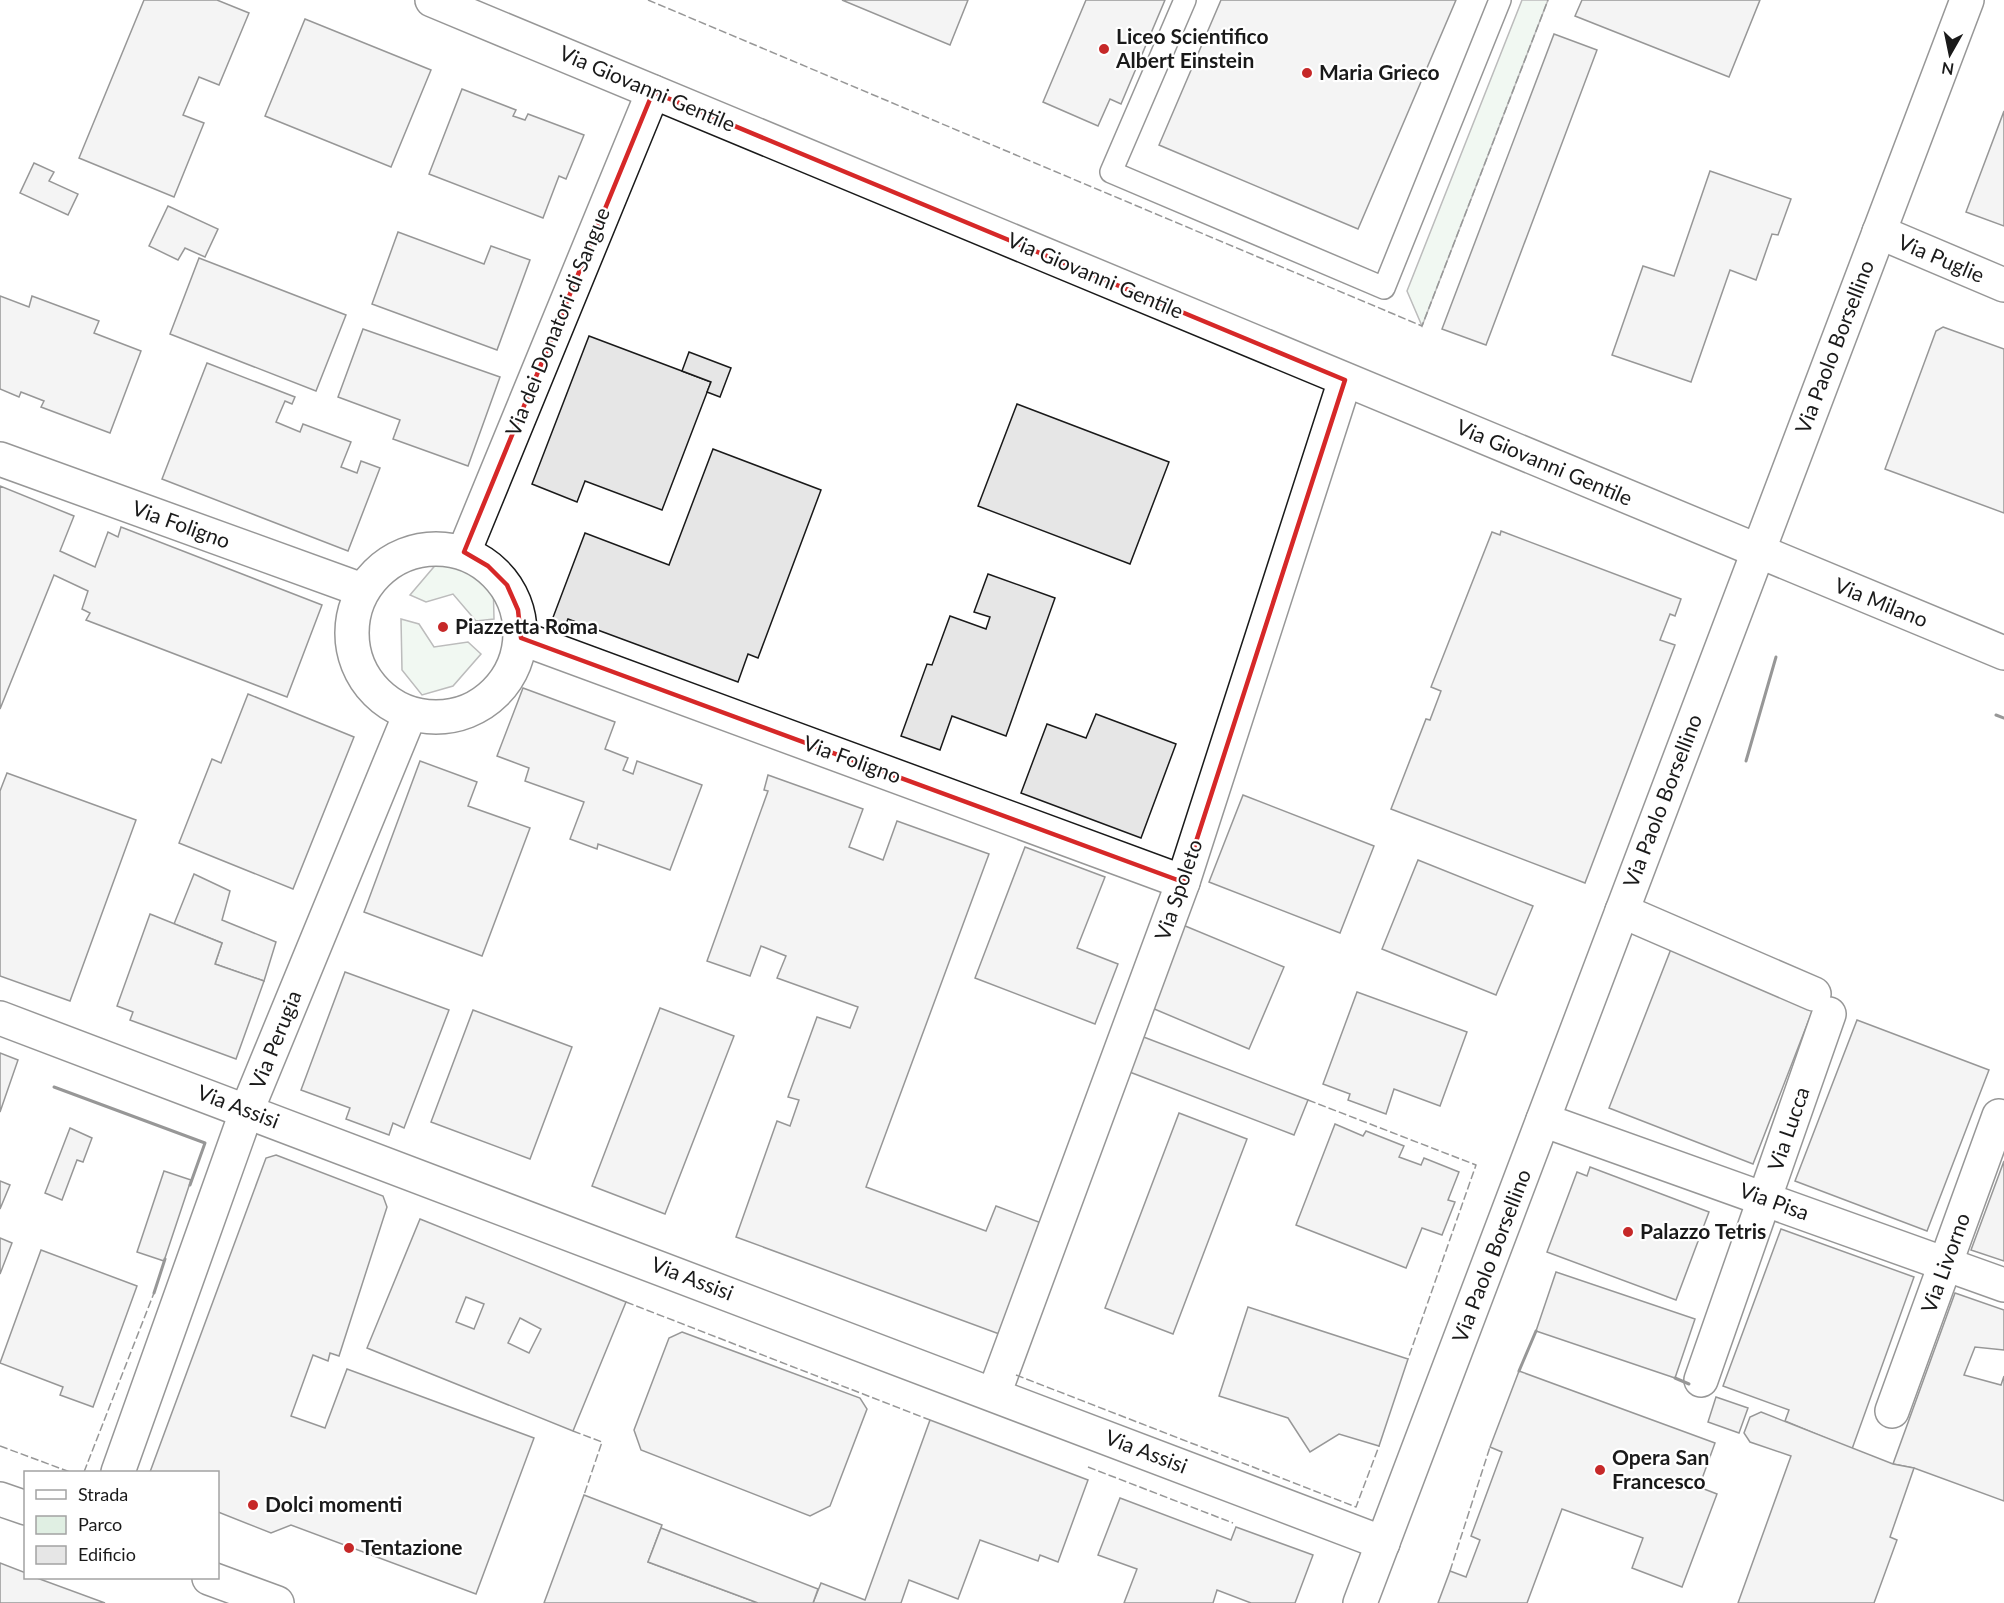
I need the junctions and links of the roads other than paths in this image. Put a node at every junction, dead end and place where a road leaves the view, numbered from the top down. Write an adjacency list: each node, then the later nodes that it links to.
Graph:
1 (432, 0): 5 (street, Via Giovanni Gentile)
2 (1185, 0): 3 (lane)
3 (1500, 0)
4 (1967, 0): 6 (street, Via Paolo Borsellino)
5 (653, 92): 8 (street, Via Giovanni Gentile); 10 (street, Via dei Donatori di Sangue)
6 (1879, 232): 7 (street, Via Puglie); 11 (street, Via Paolo Borsellino)
7 (2004, 285)
8 (1345, 380): 11 (street, Via Giovanni Gentile); 16 (street, Via Spoleto)
9 (0, 459): 12 (street, Via Foligno)
10 (464, 552): 12 (street); 13 (street)
11 (1758, 552): 14 (street, Via Milano); 17 (street, Via Paolo Borsellino)
12 (362, 590): 15 (street)
13 (521, 638): 15 (street); 16 (street, Via Foligno)
14 (2004, 653)
15 (410, 714): 19 (street, Via Perugia)
16 (1183, 882): 26 (street, Via Spoleto)
17 (1622, 911): 21 (street, Via Paolo Borsellino); 22 (street, Via Lucca)
18 (0, 1018): 19 (street, Via Assisi)
19 (247, 1110): 26 (street, Via Assisi); 28 (street, Via Perugia)
20 (1999, 1116): 23 (street, Via Livorno)
21 (1543, 1120): 22 (street, Via Pisa); 31 (street, Via Paolo Borsellino)
22 (1765, 1199): 23 (street, Via Pisa); 25 (street, Via Lucca)
23 (1945, 1264): 24 (street, Via Pisa); 27 (street, Via Livorno)
24 (2004, 1285)
25 (1701, 1380)
26 (994, 1394): 31 (street, Via Assisi)
27 (1892, 1411)
28 (119, 1471)
29 (0, 1499): 30 (street)
30 (24, 1507)
31 (1383, 1542): 34 (street, Via Paolo Borsellino)
32 (212, 1579): 33 (street)
33 (277, 1603)
34 (1360, 1603)

